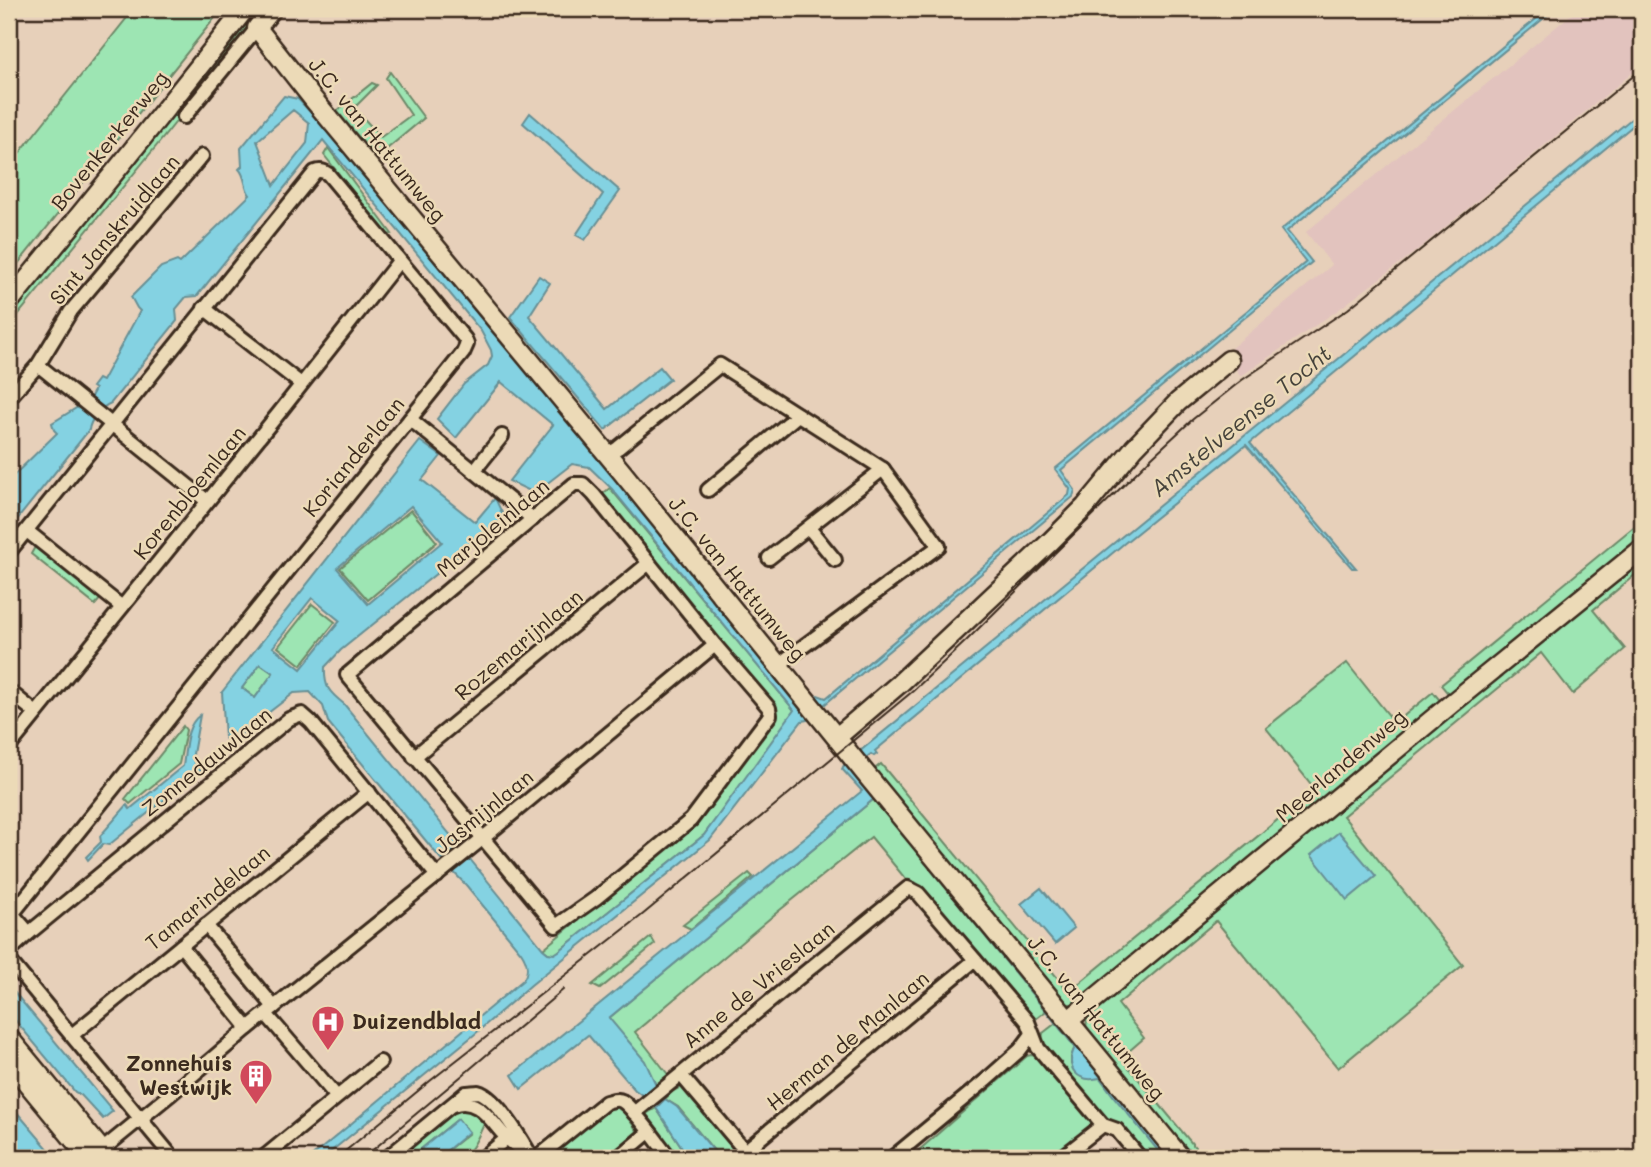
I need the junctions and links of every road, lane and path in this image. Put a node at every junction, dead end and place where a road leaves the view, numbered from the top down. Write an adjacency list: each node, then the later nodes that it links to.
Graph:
1 (245, 9): 7 (street, Bovenkerkerweg)
2 (272, 9): 3 (street, Bovenkerkerweg)
3 (257, 28): 4 (street, Bovenkerkerweg); 17 (street, J.C. van Hattumweg)
4 (184, 117)
5 (202, 156): 10 (street, Sint Janskruidlaan)
6 (399, 261): 8 (street, Korianderlaan); 11 (street, Korenbloemlaan); 15 (street, Korianderlaan)
7 (9, 302)
8 (204, 308): 11 (street); 14 (street, Korianderlaan)
9 (1229, 360): 35 (street)
10 (38, 365): 12 (street, Sint Janskruidlaan); 14 (street)
11 (301, 384): 21 (street, Korenbloemlaan)
12 (9, 398)
13 (798, 415): 17 (street); 18 (street); 20 (street)
14 (107, 419): 21 (street); 24 (street, Korianderlaan)
15 (410, 419): 19 (street); 41 (street, Korianderlaan)
16 (502, 436): 19 (street)
17 (607, 454): 32 (street, J.C. van Hattumweg)
18 (883, 469): 23 (street); 32 (street)
19 (474, 471): 22 (street)
20 (708, 490)
21 (207, 501): 30 (street, Korenbloemlaan)
22 (533, 519): 29 (street, Marjoleinlaan); 37 (street, Marjoleinlaan)
23 (809, 528): 27 (street); 28 (street)
24 (27, 531): 26 (street, Korianderlaan); 30 (street)
25 (1642, 549): 49 (street, Meerlandenweg)
26 (9, 552)
27 (769, 558)
28 (835, 560)
29 (649, 563): 31 (street, Marjoleinlaan); 37 (street, Rozemarijnlaan)
30 (122, 607): 34 (street, Korenbloemlaan)
31 (715, 645): 39 (street, Jasmijnlaan); 39 (street, Marjoleinlaan)
32 (778, 666): 35 (street, J.C. van Hattumweg)
33 (9, 691): 34 (street)
34 (36, 713): 36 (street, Korenbloemlaan)
35 (836, 737): 49 (street, J.C. van Hattumweg)
36 (11, 741)
37 (414, 757): 39 (street, Marjoleinlaan)
38 (369, 792): 40 (street, Zonnedauwlaan); 42 (street, Tamarindelaan); 43 (street, Zonnedauwlaan)
39 (482, 839): 40 (street, Jasmijnlaan)
40 (441, 873): 48 (street, Jasmijnlaan)
41 (11, 911): 43 (street, Korianderlaan)
42 (206, 925): 44 (street, Tamarindelaan); 48 (street)
43 (29, 933): 45 (street, Zonnedauwlaan)
44 (181, 946): 50 (street); 52 (street, Tamarindelaan)
45 (9, 951)
46 (9, 960): 52 (street)
47 (975, 960): 51 (street); 56 (street, Anne de Vrieslaan); 63 (street, Herman de Manlaan)
48 (270, 1010): 50 (street, Jasmijnlaan); 57 (street)
49 (1069, 1020): 75 (street, J.C. van Hattumweg)
50 (248, 1028): 59 (street, Jasmijnlaan)
51 (1032, 1034): 60 (street); 72 (street)
52 (72, 1035): 59 (street)
53 (9, 1038): 64 (street)
54 (9, 1061): 64 (street)
55 (380, 1062): 57 (street)
56 (681, 1075): 58 (street, Anne de Vrieslaan); 63 (street)
57 (337, 1097): 66 (street)
58 (634, 1113): 61 (street); 69 (street)
59 (141, 1119): 64 (street, Jasmijnlaan); 65 (street)
60 (1102, 1125): 73 (street); 74 (street)
61 (649, 1132): 70 (street); 71 (street)
62 (511, 1134): 67 (street); 68 (street); 69 (street)
63 (748, 1155)
64 (98, 1156)
65 (173, 1158)
66 (263, 1158)
67 (387, 1158)
68 (483, 1158)
69 (533, 1158)
70 (618, 1158)
71 (670, 1158)
72 (892, 1158)
73 (1061, 1158)
74 (1140, 1158)
75 (1181, 1158)

